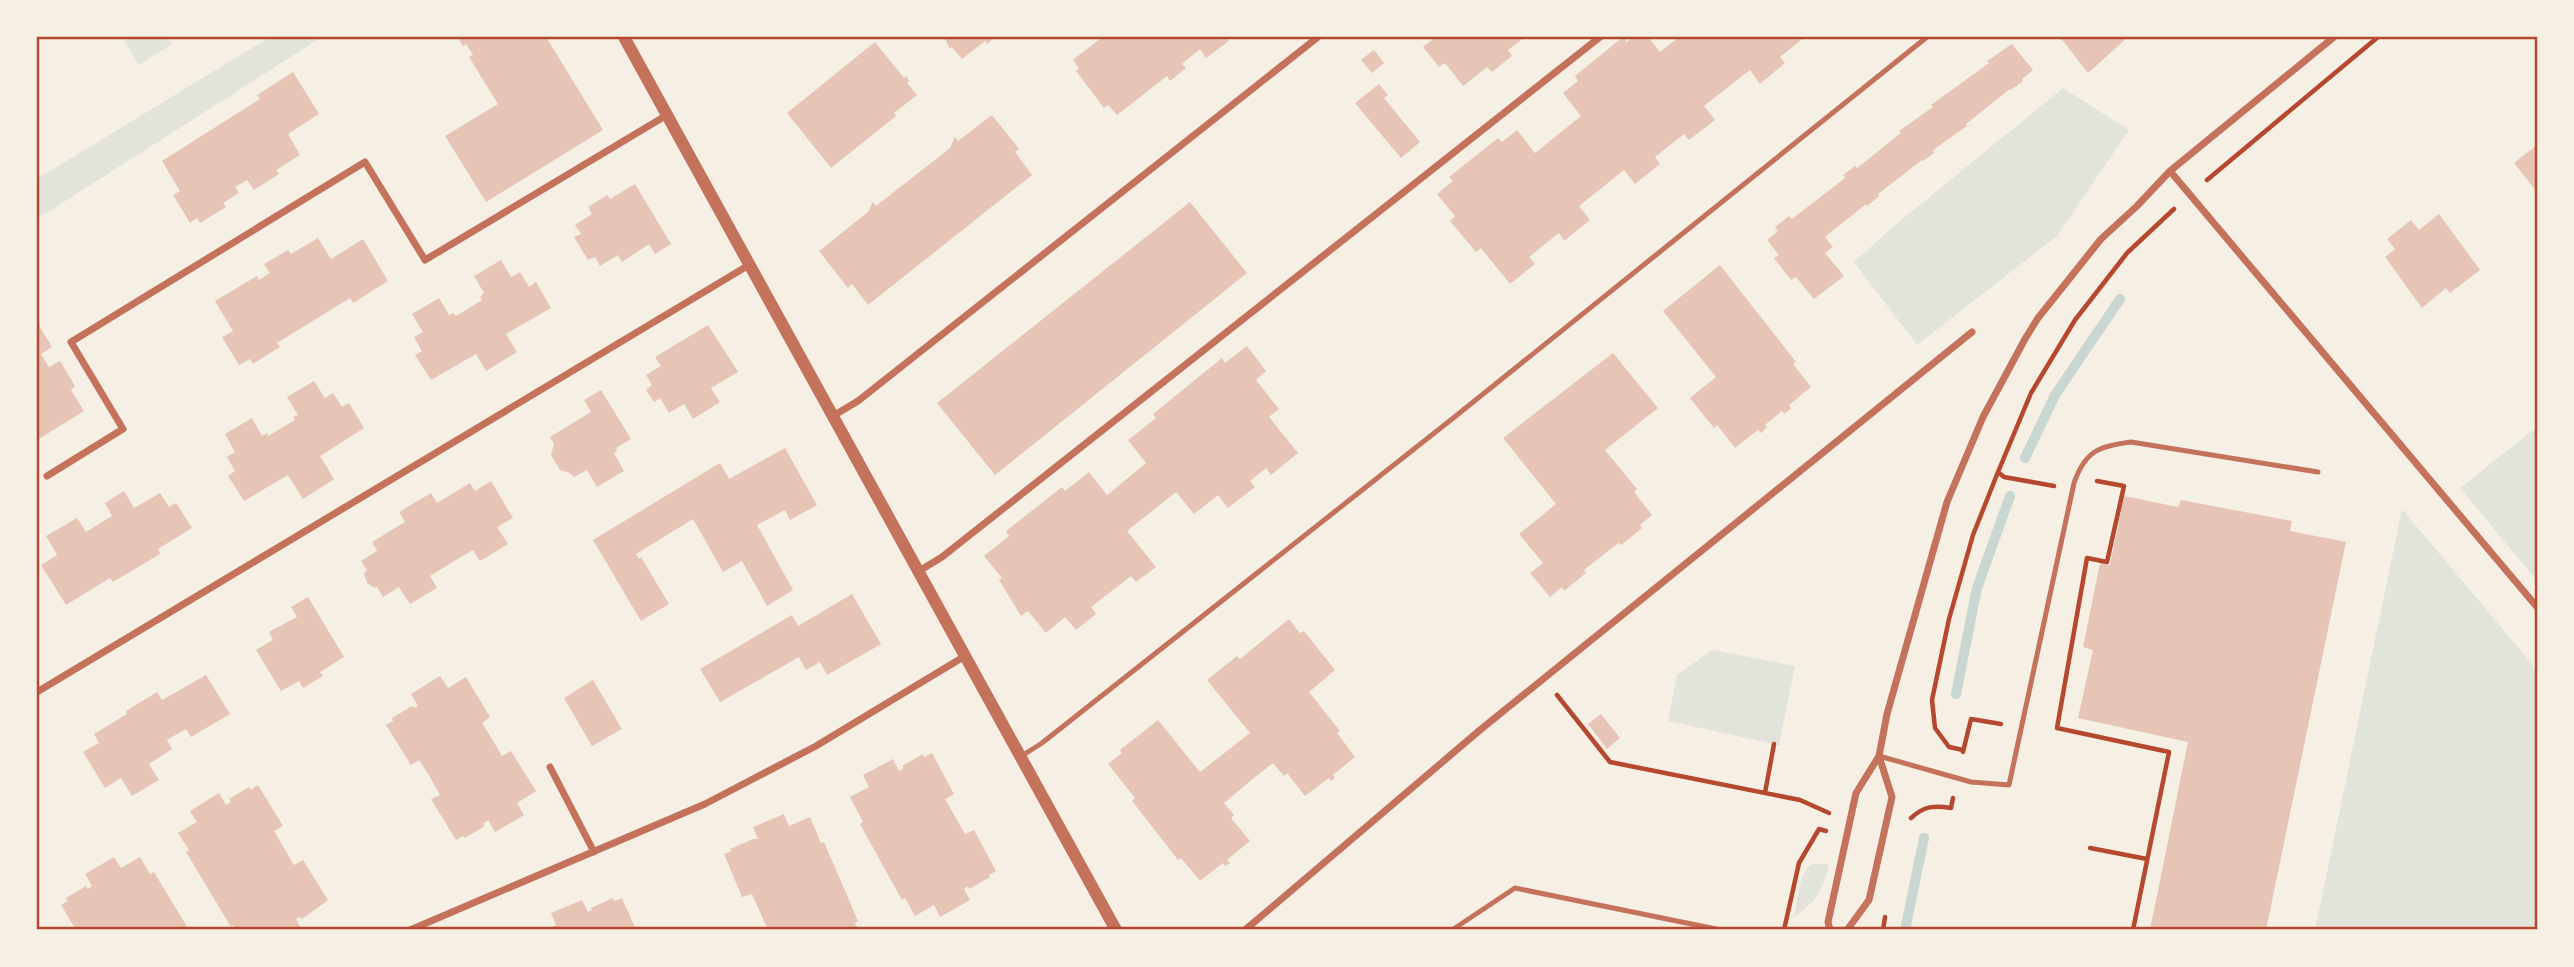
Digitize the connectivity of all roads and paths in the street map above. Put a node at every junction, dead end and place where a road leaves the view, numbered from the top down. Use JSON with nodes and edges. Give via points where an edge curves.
{"nodes":[{"id":1,"x":624,"y":37,"type":"edge"},
{"id":2,"x":1318,"y":37,"type":"edge"},
{"id":3,"x":1600,"y":37,"type":"edge"},
{"id":4,"x":1927,"y":37,"type":"edge"},
{"id":5,"x":2334,"y":37,"type":"edge"},
{"id":6,"x":2378,"y":37,"type":"edge"},
{"id":7,"x":667,"y":115,"type":"junction"},
{"id":8,"x":2170,"y":171,"type":"junction"},
{"id":9,"x":2189,"y":195,"type":"junction"},
{"id":10,"x":750,"y":265,"type":"junction"},
{"id":11,"x":1972,"y":332,"type":"dead end"},
{"id":12,"x":834,"y":416,"type":"junction"},
{"id":13,"x":1998,"y":472,"type":"junction"},
{"id":14,"x":2318,"y":472,"type":"dead end"},
{"id":15,"x":47,"y":476,"type":"dead end"},
{"id":16,"x":2092,"y":480,"type":"dead end"},
{"id":17,"x":2054,"y":486,"type":"dead end"},
{"id":18,"x":919,"y":571,"type":"junction"},
{"id":19,"x":2537,"y":607,"type":"edge"},
{"id":20,"x":965,"y":656,"type":"junction"},
{"id":21,"x":1543,"y":678,"type":"junction"},
{"id":22,"x":37,"y":692,"type":"edge"},
{"id":23,"x":2005,"y":725,"type":"dead end"},
{"id":24,"x":2057,"y":728,"type":"junction"},
{"id":25,"x":2048,"y":730,"type":"dead end"},
{"id":26,"x":1774,"y":744,"type":"dead end"},
{"id":27,"x":1963,"y":750,"type":"junction"},
{"id":28,"x":1879,"y":756,"type":"junction"},
{"id":29,"x":1020,"y":757,"type":"junction"},
{"id":30,"x":1962,"y":758,"type":"dead end"},
{"id":31,"x":550,"y":767,"type":"dead end"},
{"id":32,"x":1765,"y":793,"type":"junction"},
{"id":33,"x":1953,"y":798,"type":"dead end"},
{"id":34,"x":1951,"y":808,"type":"dead end"},
{"id":35,"x":1829,"y":813,"type":"dead end"},
{"id":36,"x":1819,"y":830,"type":"dead end"},
{"id":37,"x":2090,"y":848,"type":"dead end"},
{"id":38,"x":594,"y":852,"type":"junction"},
{"id":39,"x":2147,"y":859,"type":"junction"},
{"id":40,"x":410,"y":930,"type":"edge"},
{"id":41,"x":1116,"y":930,"type":"edge"},
{"id":42,"x":1245,"y":930,"type":"edge"},
{"id":43,"x":1452,"y":930,"type":"edge"},
{"id":44,"x":1721,"y":930,"type":"edge"},
{"id":45,"x":1784,"y":930,"type":"edge"},
{"id":46,"x":1830,"y":930,"type":"edge"},
{"id":47,"x":1847,"y":930,"type":"edge"},
{"id":48,"x":2133,"y":930,"type":"edge"}],
"edges":[{"from":1,"to":7,"type":"street"},
{"from":2,"to":12,"type":"street"},
{"from":3,"to":18,"type":"street"},
{"from":4,"to":29,"type":"lane","via":[[1452,419]]},
{"from":5,"to":8,"type":"street"},
{"from":6,"to":9,"type":"path"},
{"from":7,"to":10,"type":"street"},
{"from":7,"to":15,"type":"street","via":[[425,260],[365,162],[71,342],[123,429]]},
{"from":8,"to":9,"type":"street"},
{"from":8,"to":28,"type":"street","via":[[2101,239],[2038,318],[1983,417],[1947,502]]},
{"from":9,"to":13,"type":"path","via":[[2127,253],[2075,320],[2031,393]]},
{"from":9,"to":19,"type":"street"},
{"from":10,"to":12,"type":"street"},
{"from":10,"to":22,"type":"street"},
{"from":11,"to":21,"type":"street"},
{"from":12,"to":18,"type":"street"},
{"from":13,"to":17,"type":"path"},
{"from":13,"to":27,"type":"path","via":[[1970,547],[1932,699],[1936,728],[1949,747]]},
{"from":14,"to":28,"type":"lane","via":[[2131,442],[2110,444],[2090,454],[2074,483],[2009,785],[1971,782]]},
{"from":16,"to":24,"type":"path","via":[[2124,486],[2107,562],[2087,558]]},
{"from":18,"to":20,"type":"street"},
{"from":20,"to":29,"type":"street"},
{"from":20,"to":38,"type":"street","via":[[804,752],[705,804]]},
{"from":21,"to":32,"type":"path","via":[[1610,762]]},
{"from":21,"to":42,"type":"street"},
{"from":23,"to":27,"type":"path","via":[[1970,719]]},
{"from":24,"to":25,"type":"path"},
{"from":24,"to":39,"type":"path","via":[[2169,752]]},
{"from":26,"to":32,"type":"path"},
{"from":27,"to":30,"type":"path"},
{"from":28,"to":46,"type":"street","via":[[1856,793]]},
{"from":28,"to":47,"type":"street","via":[[1892,797],[1869,900]]},
{"from":29,"to":41,"type":"street"},
{"from":31,"to":38,"type":"street"},
{"from":32,"to":35,"type":"path","via":[[1800,800]]},
{"from":33,"to":34,"type":"path"},
{"from":36,"to":45,"type":"path","via":[[1799,863]]},
{"from":37,"to":39,"type":"path"},
{"from":38,"to":40,"type":"street"},
{"from":39,"to":48,"type":"path"},
{"from":43,"to":44,"type":"lane","via":[[1515,888]]}]}
